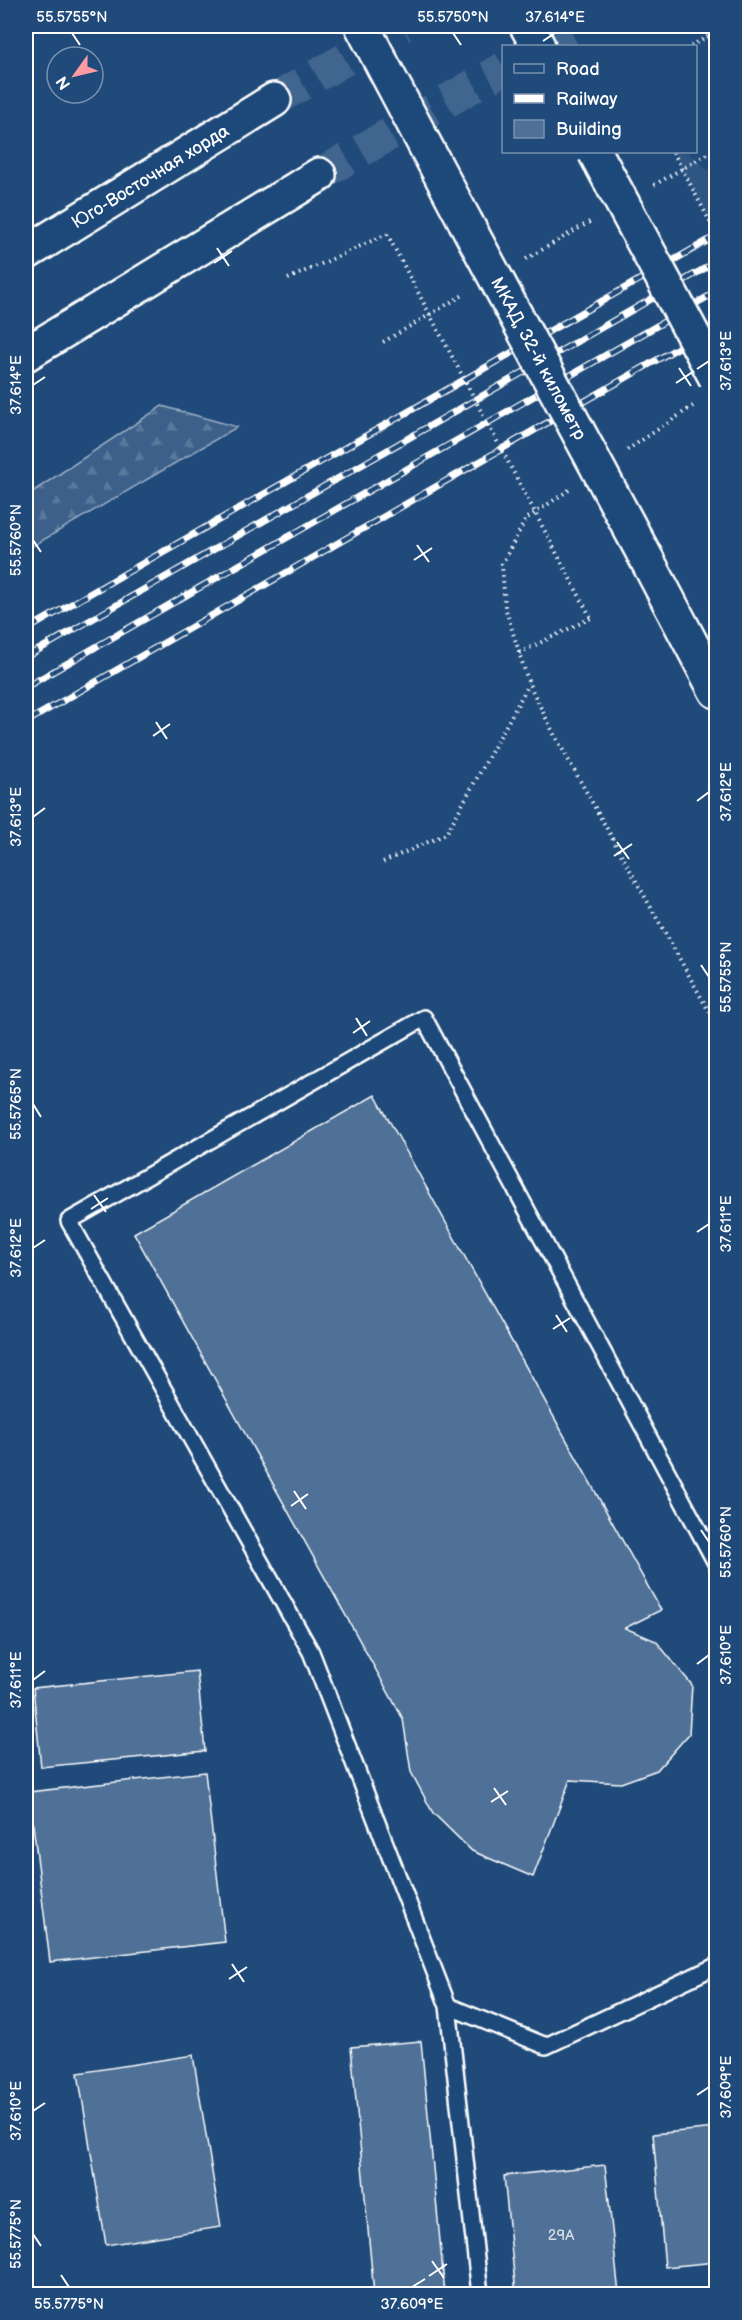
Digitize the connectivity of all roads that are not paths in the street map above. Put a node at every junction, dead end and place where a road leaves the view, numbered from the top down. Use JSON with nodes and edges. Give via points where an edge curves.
{"nodes":[{"id":1,"x":362,"y":26,"type":"edge"},
{"id":2,"x":527,"y":26,"type":"edge"},
{"id":3,"x":537,"y":45,"type":"edge"},
{"id":4,"x":274,"y":100,"type":"tunnel mouth"},
{"id":5,"x":595,"y":153,"type":"edge"},
{"id":6,"x":320,"y":175,"type":"tunnel mouth"},
{"id":7,"x":26,"y":253,"type":"edge"},
{"id":8,"x":26,"y":354,"type":"edge"},
{"id":9,"x":707,"y":391,"type":"edge"},
{"id":10,"x":717,"y":691,"type":"edge"},
{"id":11,"x":717,"y":1563,"type":"edge"},
{"id":12,"x":717,"y":1966,"type":"edge"},
{"id":13,"x":448,"y":2006,"type":"junction"},
{"id":14,"x":480,"y":2295,"type":"edge"}],
"edges":[{"from":1,"to":10,"type":"main road","name":"МКАД, 32-й километр","bridge":true},
{"from":2,"to":3,"type":"main road"},
{"from":4,"to":7,"type":"main road","name":"Юго-Восточная хорда"},
{"from":5,"to":9,"type":"main road","bridge":true},
{"from":6,"to":8,"type":"main road"},
{"from":11,"to":13,"type":"lane","via":[[424,1018],[69,1221],[311,1652]]},
{"from":12,"to":13,"type":"lane","via":[[546,2046]]},
{"from":13,"to":14,"type":"lane"}]}
